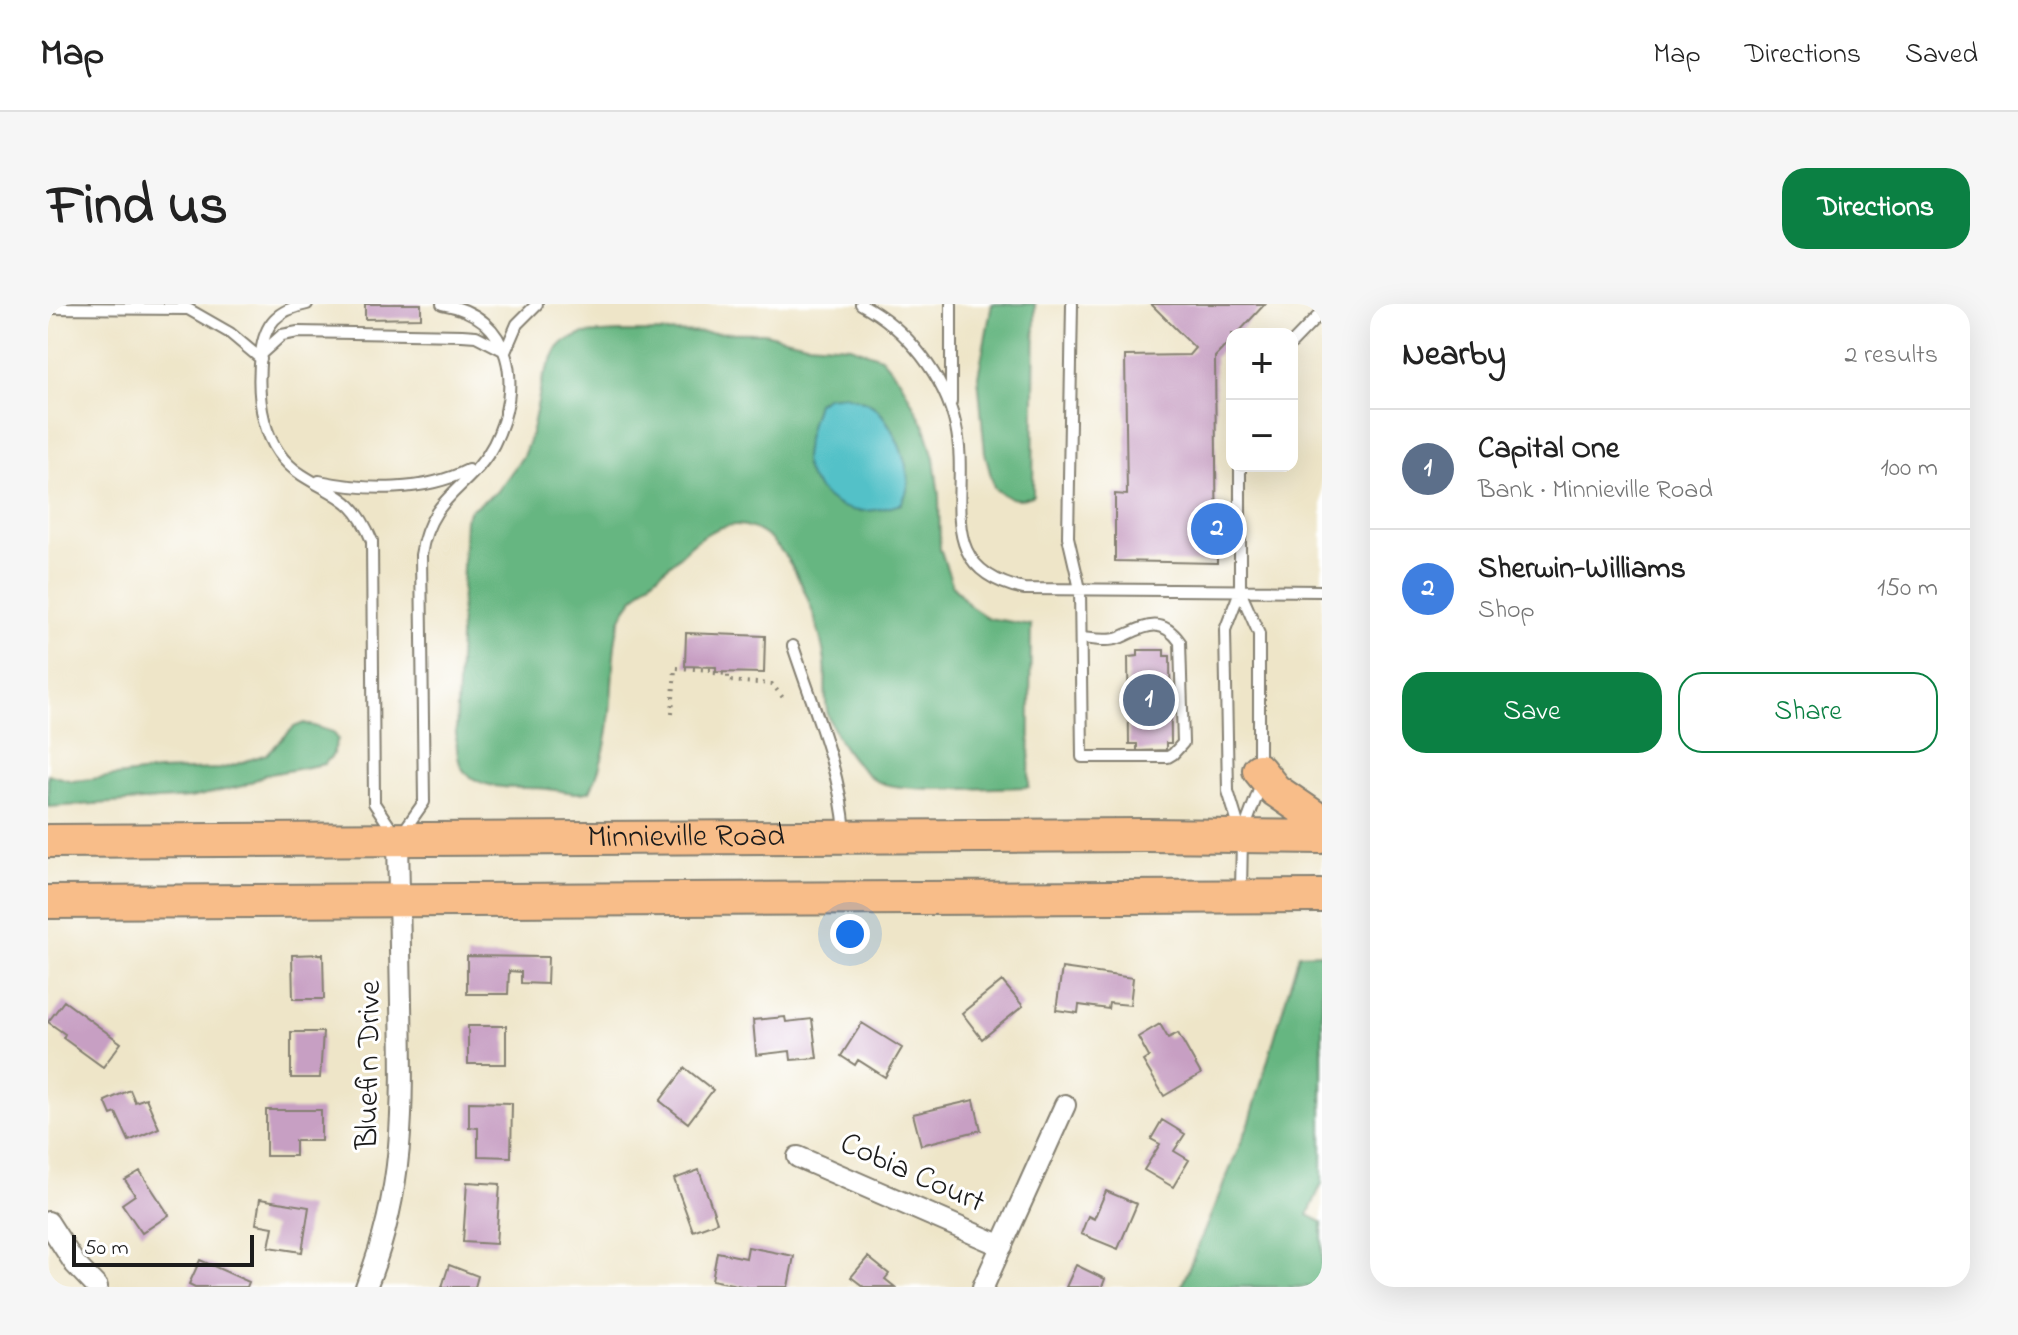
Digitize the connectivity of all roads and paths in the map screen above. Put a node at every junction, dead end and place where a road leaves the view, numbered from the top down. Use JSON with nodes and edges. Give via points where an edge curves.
{"nodes":[{"id":1,"x":307,"y":304,"type":"edge"},
{"id":2,"x":442,"y":304,"type":"edge"},
{"id":3,"x":537,"y":304,"type":"edge"},
{"id":4,"x":861,"y":304,"type":"edge"},
{"id":5,"x":951,"y":304,"type":"edge"},
{"id":6,"x":1072,"y":304,"type":"edge"},
{"id":7,"x":188,"y":307,"type":"edge"},
{"id":8,"x":48,"y":308,"type":"edge"},
{"id":9,"x":1322,"y":312,"type":"edge"},
{"id":10,"x":1298,"y":337,"type":"edge"},
{"id":11,"x":505,"y":352,"type":"junction"},
{"id":12,"x":261,"y":359,"type":"junction"},
{"id":13,"x":951,"y":412,"type":"junction"},
{"id":14,"x":476,"y":466,"type":"junction"},
{"id":15,"x":1240,"y":472,"type":"edge"},
{"id":16,"x":302,"y":475,"type":"junction"},
{"id":17,"x":1080,"y":589,"type":"junction"},
{"id":18,"x":1240,"y":591,"type":"junction"},
{"id":19,"x":1322,"y":591,"type":"edge"},
{"id":20,"x":1081,"y":638,"type":"junction"},
{"id":21,"x":793,"y":646,"type":"dead end"},
{"id":22,"x":784,"y":699,"type":"dead end"},
{"id":23,"x":672,"y":714,"type":"dead end"},
{"id":24,"x":1259,"y":770,"type":"junction"},
{"id":25,"x":1322,"y":822,"type":"edge"},
{"id":26,"x":1242,"y":837,"type":"junction"},
{"id":27,"x":1322,"y":837,"type":"edge"},
{"id":28,"x":845,"y":838,"type":"junction"},
{"id":29,"x":398,"y":839,"type":"junction"},
{"id":30,"x":48,"y":841,"type":"edge"},
{"id":31,"x":1322,"y":896,"type":"edge"},
{"id":32,"x":1241,"y":897,"type":"junction"},
{"id":33,"x":400,"y":901,"type":"junction"},
{"id":34,"x":48,"y":902,"type":"edge"},
{"id":35,"x":1065,"y":1105,"type":"dead end"},
{"id":36,"x":798,"y":1157,"type":"dead end"},
{"id":37,"x":48,"y":1222,"type":"edge"},
{"id":38,"x":1002,"y":1246,"type":"junction"},
{"id":39,"x":97,"y":1287,"type":"edge"},
{"id":40,"x":366,"y":1287,"type":"edge"},
{"id":41,"x":983,"y":1287,"type":"edge"}],
"edges":[{"from":1,"to":12,"type":"lane","via":[[282,311],[269,324]]},
{"from":2,"to":11,"type":"lane","via":[[473,313],[490,325]]},
{"from":3,"to":11,"type":"lane","via":[[517,324]]},
{"from":4,"to":13,"type":"lane","via":[[911,343],[937,379]]},
{"from":5,"to":13,"type":"lane"},
{"from":6,"to":17,"type":"lane","via":[[1068,537]]},
{"from":7,"to":8,"type":"lane"},
{"from":7,"to":12,"type":"lane"},
{"from":9,"to":10,"type":"lane"},
{"from":11,"to":12,"type":"lane","via":[[462,335],[298,332],[272,341]]},
{"from":11,"to":14,"type":"lane","via":[[506,415],[493,446]]},
{"from":12,"to":16,"type":"lane","via":[[266,430],[275,450]]},
{"from":13,"to":17,"type":"lane","via":[[959,451],[960,529],[973,560],[984,575],[1005,585]]},
{"from":14,"to":16,"type":"lane","via":[[449,480],[413,486],[339,484]]},
{"from":14,"to":29,"type":"lane","via":[[431,518],[423,539],[424,802]]},
{"from":15,"to":18,"type":"lane"},
{"from":16,"to":29,"type":"lane","via":[[343,497],[372,541],[374,803]]},
{"from":17,"to":18,"type":"lane"},
{"from":17,"to":20,"type":"lane"},
{"from":18,"to":19,"type":"lane"},
{"from":18,"to":24,"type":"lane","via":[[1259,634]]},
{"from":18,"to":26,"type":"lane","via":[[1225,630],[1228,791]]},
{"from":20,"to":20,"type":"lane","via":[[1117,639],[1150,625],[1176,636],[1183,743],[1168,757],[1082,757]]},
{"from":21,"to":28,"type":"lane","via":[[837,779]]},
{"from":22,"to":23,"type":"path","via":[[772,684],[728,681],[728,674],[713,670],[675,668]]},
{"from":24,"to":25,"type":"main road","via":[[1275,790]]},
{"from":24,"to":26,"type":"lane","via":[[1259,790]]},
{"from":26,"to":27,"type":"main road","name":"Minnieville Road"},
{"from":26,"to":28,"type":"main road","name":"Minnieville Road"},
{"from":26,"to":32,"type":"lane"},
{"from":28,"to":29,"type":"main road","name":"Minnieville Road"},
{"from":29,"to":30,"type":"main road","name":"Minnieville Road"},
{"from":29,"to":33,"type":"street","name":"Bluefin Drive"},
{"from":31,"to":32,"type":"main road","name":"Minnieville Road"},
{"from":32,"to":33,"type":"main road","name":"Minnieville Road"},
{"from":33,"to":34,"type":"main road","name":"Minnieville Road"},
{"from":33,"to":40,"type":"street","name":"Bluefin Drive","via":[[403,1058],[398,1176]]},
{"from":35,"to":38,"type":"street"},
{"from":36,"to":38,"type":"street","name":"Cobia Court"},
{"from":37,"to":39,"type":"street"},
{"from":38,"to":41,"type":"street"}]}
